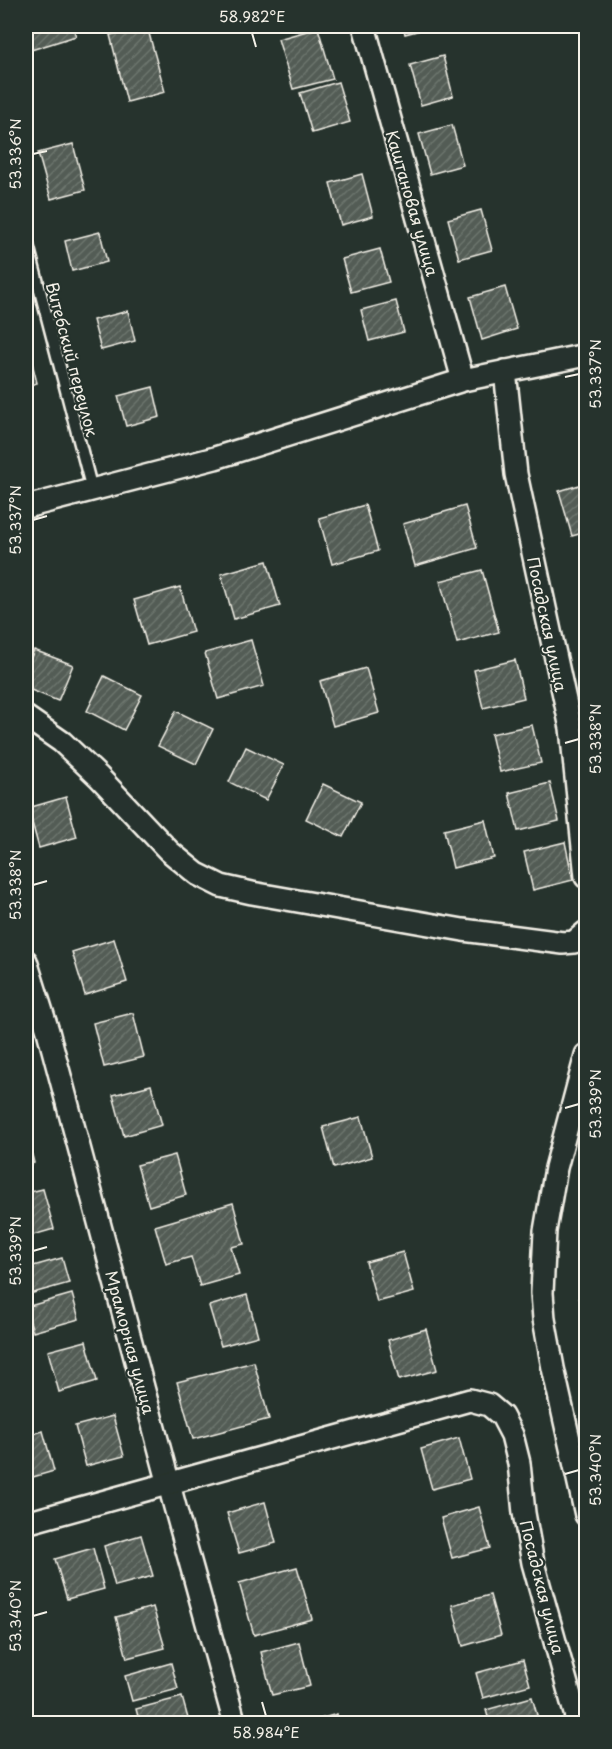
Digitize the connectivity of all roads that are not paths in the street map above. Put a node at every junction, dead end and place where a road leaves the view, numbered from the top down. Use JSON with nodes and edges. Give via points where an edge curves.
{"nodes":[{"id":1,"x":364,"y":26,"type":"edge"},
{"id":2,"x":26,"y":237,"type":"edge"},
{"id":3,"x":586,"y":355,"type":"edge"},
{"id":4,"x":505,"y":371,"type":"junction"},
{"id":5,"x":463,"y":380,"type":"junction"},
{"id":6,"x":92,"y":489,"type":"junction"},
{"id":7,"x":26,"y":507,"type":"edge"},
{"id":8,"x":26,"y":717,"type":"edge"},
{"id":9,"x":586,"y":877,"type":"edge"},
{"id":10,"x":585,"y":934,"type":"edge"},
{"id":11,"x":26,"y":960,"type":"edge"},
{"id":12,"x":586,"y":1055,"type":"edge"},
{"id":13,"x":169,"y":1483,"type":"junction"},
{"id":14,"x":586,"y":1515,"type":"edge"},
{"id":15,"x":26,"y":1524,"type":"edge"},
{"id":16,"x":235,"y":1724,"type":"edge"},
{"id":17,"x":578,"y":1724,"type":"edge"}],
"edges":[{"from":1,"to":5,"type":"street","name":"Каштановая улица"},
{"from":2,"to":6,"type":"lane","name":"Витебский переулок"},
{"from":3,"to":4,"type":"street"},
{"from":4,"to":5,"type":"street"},
{"from":4,"to":9,"type":"street","name":"Посадская улица","via":[[516,474],[571,728]]},
{"from":5,"to":6,"type":"street","via":[[214,458]]},
{"from":6,"to":7,"type":"street"},
{"from":8,"to":10,"type":"street","via":[[69,749],[169,850],[197,874],[221,886],[463,930],[563,943],[574,942]]},
{"from":11,"to":13,"type":"street","name":"Мраморная улица"},
{"from":12,"to":14,"type":"street","via":[[556,1168],[545,1231],[542,1293],[544,1319]]},
{"from":13,"to":15,"type":"street"},
{"from":13,"to":16,"type":"street","name":"Мраморная улица"},
{"from":13,"to":17,"type":"street","name":"Посадская улица","via":[[470,1400],[489,1405],[502,1416],[512,1435],[533,1563]]}]}
